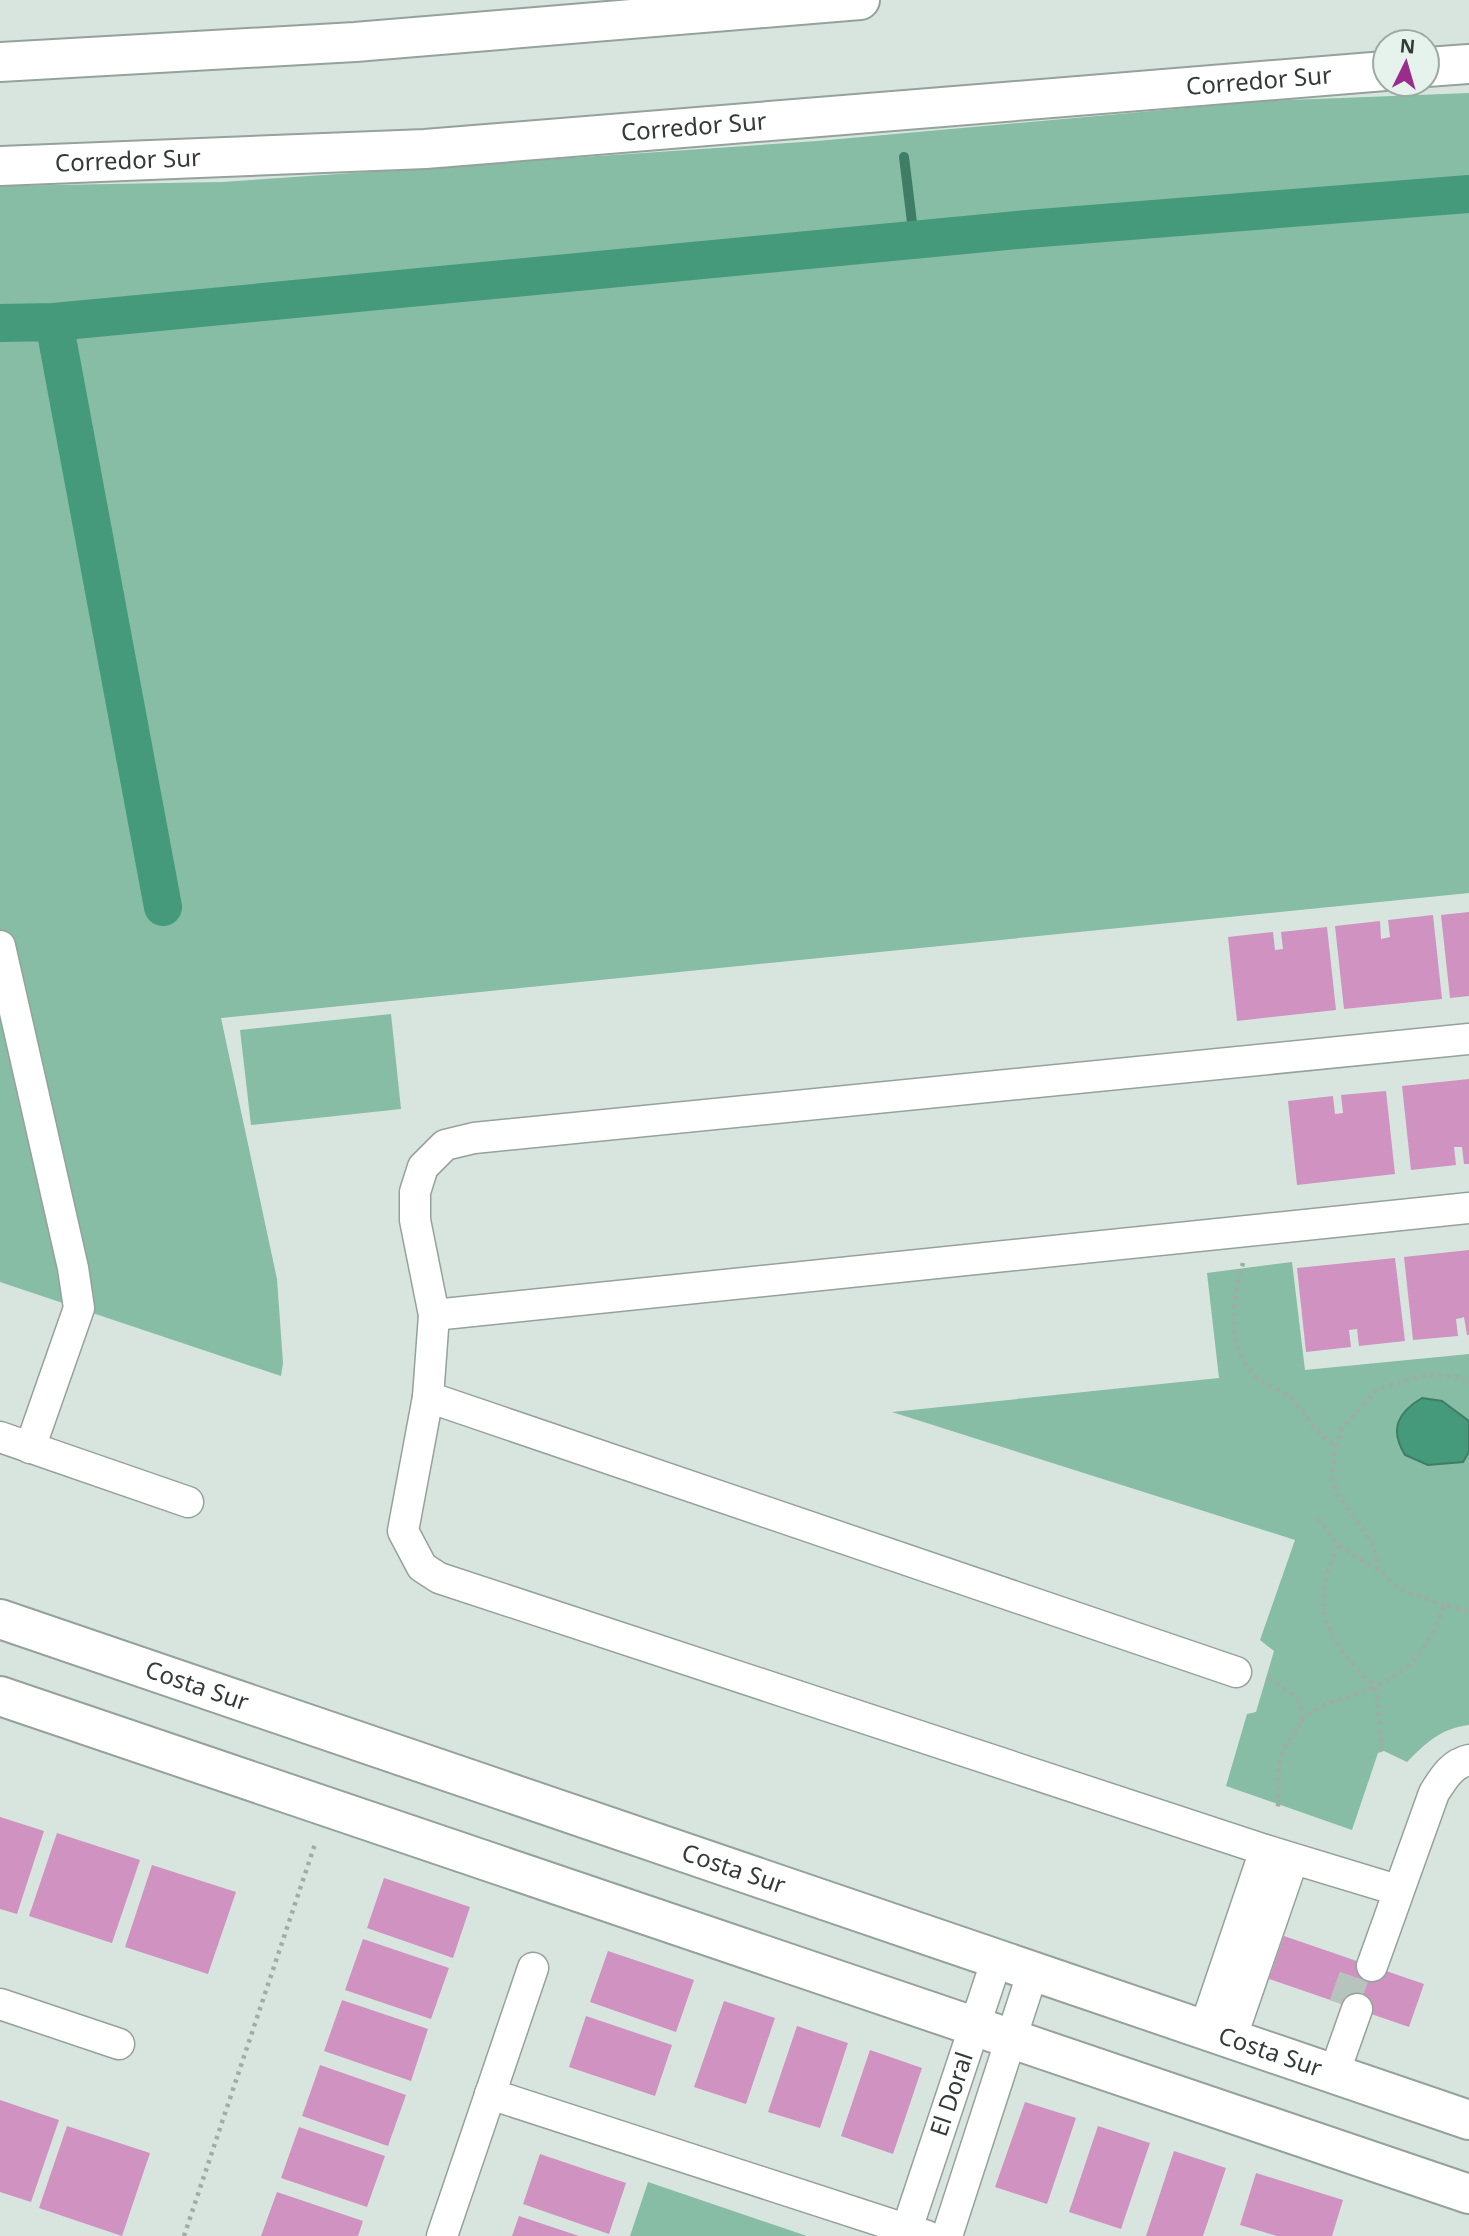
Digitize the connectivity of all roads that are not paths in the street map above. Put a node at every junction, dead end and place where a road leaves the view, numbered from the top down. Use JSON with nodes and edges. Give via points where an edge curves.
{"nodes":[{"id":1,"x":860,"y":0,"type":"edge"},
{"id":2,"x":0,"y":62,"type":"edge"},
{"id":3,"x":1469,"y":64,"type":"edge"},
{"id":4,"x":1441,"y":66,"type":"edge"},
{"id":5,"x":1371,"y":72,"type":"edge"},
{"id":6,"x":1441,"y":78,"type":"edge"},
{"id":7,"x":1469,"y":78,"type":"edge"},
{"id":8,"x":1371,"y":79,"type":"edge"},
{"id":9,"x":1242,"y":83,"type":"junction"},
{"id":10,"x":0,"y":166,"type":"edge"},
{"id":11,"x":0,"y":946,"type":"edge"},
{"id":12,"x":1469,"y":1039,"type":"edge"},
{"id":13,"x":1469,"y":1208,"type":"edge"},
{"id":14,"x":434,"y":1315,"type":"junction"},
{"id":15,"x":428,"y":1397,"type":"junction"},
{"id":16,"x":0,"y":1437,"type":"edge"},
{"id":17,"x":30,"y":1448,"type":"junction"},
{"id":18,"x":188,"y":1502,"type":"dead end"},
{"id":19,"x":0,"y":1619,"type":"edge"},
{"id":20,"x":1250,"y":1674,"type":"road end"},
{"id":21,"x":0,"y":1696,"type":"edge"},
{"id":22,"x":1469,"y":1760,"type":"edge"},
{"id":23,"x":1265,"y":1850,"type":"junction"},
{"id":24,"x":1293,"y":1859,"type":"junction"},
{"id":25,"x":1390,"y":1888,"type":"junction"},
{"id":26,"x":997,"y":1959,"type":"junction"},
{"id":27,"x":1365,"y":1964,"type":"tunnel mouth"},
{"id":28,"x":533,"y":1968,"type":"dead end"},
{"id":29,"x":1033,"y":1971,"type":"junction"},
{"id":30,"x":0,"y":2004,"type":"edge"},
{"id":31,"x":1350,"y":2007,"type":"tunnel mouth"},
{"id":32,"x":974,"y":2026,"type":"junction"},
{"id":33,"x":1218,"y":2034,"type":"junction"},
{"id":34,"x":1012,"y":2039,"type":"junction"},
{"id":35,"x":119,"y":2044,"type":"dead end"},
{"id":36,"x":1328,"y":2072,"type":"junction"},
{"id":37,"x":490,"y":2094,"type":"junction"},
{"id":38,"x":1469,"y":2120,"type":"edge"},
{"id":39,"x":1469,"y":2194,"type":"edge"},
{"id":40,"x":917,"y":2233,"type":"edge"},
{"id":41,"x":442,"y":2236,"type":"edge"},
{"id":42,"x":947,"y":2236,"type":"edge"}],
"edges":[{"from":1,"to":2,"type":"main road","via":[[355,42]]},
{"from":3,"to":4,"type":"main road"},
{"from":5,"to":9,"type":"main road","name":"Corredor Sur"},
{"from":6,"to":7,"type":"main road"},
{"from":8,"to":9,"type":"main road"},
{"from":9,"to":10,"type":"main road","name":"Corredor Sur","via":[[425,149]]},
{"from":11,"to":17,"type":"street","via":[[79,1308]]},
{"from":12,"to":14,"type":"street","via":[[474,1138],[445,1145],[423,1167],[415,1192],[415,1220]]},
{"from":13,"to":14,"type":"street"},
{"from":14,"to":15,"type":"street"},
{"from":15,"to":20,"type":"street"},
{"from":15,"to":23,"type":"street","via":[[403,1531],[422,1567],[439,1578]]},
{"from":16,"to":17,"type":"street"},
{"from":17,"to":18,"type":"street"},
{"from":19,"to":26,"type":"main road","name":"Costa Sur"},
{"from":21,"to":32,"type":"main road"},
{"from":22,"to":25,"type":"street","via":[[1446,1774],[1434,1793]]},
{"from":23,"to":24,"type":"street"},
{"from":23,"to":33,"type":"street"},
{"from":24,"to":25,"type":"street"},
{"from":24,"to":33,"type":"street"},
{"from":25,"to":27,"type":"street"},
{"from":26,"to":29,"type":"main road","name":"Costa Sur"},
{"from":26,"to":32,"type":"street","name":"El Doral"},
{"from":28,"to":37,"type":"street"},
{"from":29,"to":33,"type":"main road","name":"Costa Sur"},
{"from":29,"to":34,"type":"street","name":"El Doral"},
{"from":30,"to":35,"type":"street"},
{"from":31,"to":36,"type":"street"},
{"from":32,"to":34,"type":"main road"},
{"from":32,"to":40,"type":"street","name":"El Doral"},
{"from":33,"to":36,"type":"main road","name":"Costa Sur"},
{"from":34,"to":39,"type":"main road"},
{"from":34,"to":42,"type":"street","name":"El Doral"},
{"from":36,"to":38,"type":"main road","name":"Costa Sur"},
{"from":37,"to":40,"type":"street"},
{"from":37,"to":41,"type":"street"}]}
